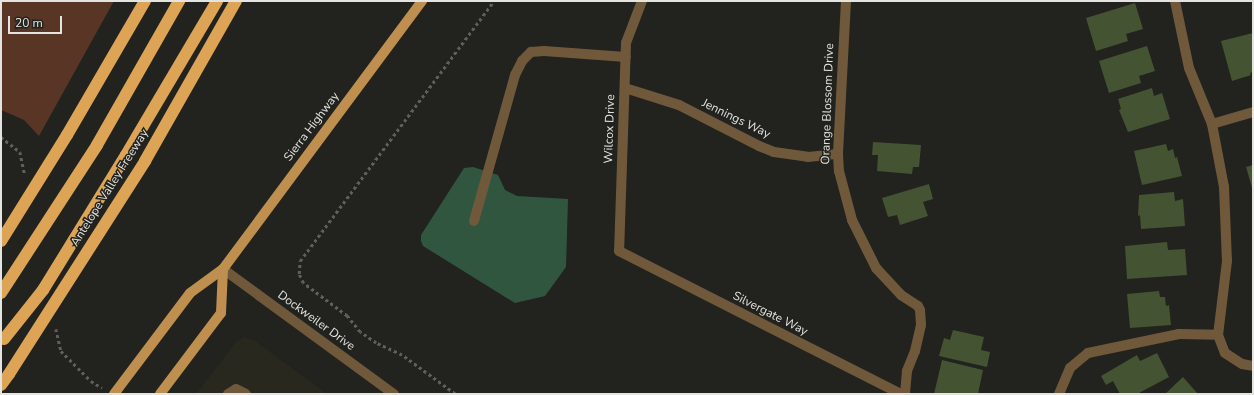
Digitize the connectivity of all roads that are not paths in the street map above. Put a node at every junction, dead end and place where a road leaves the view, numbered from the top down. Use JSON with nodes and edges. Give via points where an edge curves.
{"nodes":[{"id":1,"x":145,"y":1,"type":"edge"},
{"id":2,"x":179,"y":1,"type":"edge"},
{"id":3,"x":216,"y":1,"type":"edge"},
{"id":4,"x":236,"y":1,"type":"edge"},
{"id":5,"x":422,"y":1,"type":"edge"},
{"id":6,"x":642,"y":1,"type":"edge"},
{"id":7,"x":846,"y":1,"type":"edge"},
{"id":8,"x":1175,"y":1,"type":"edge"},
{"id":9,"x":626,"y":57,"type":"junction"},
{"id":10,"x":625,"y":88,"type":"junction"},
{"id":11,"x":1253,"y":112,"type":"edge"},
{"id":12,"x":1212,"y":124,"type":"junction"},
{"id":13,"x":838,"y":154,"type":"junction"},
{"id":14,"x":474,"y":221,"type":"dead end"},
{"id":15,"x":1,"y":241,"type":"edge"},
{"id":16,"x":627,"y":257,"type":"joint"},
{"id":17,"x":223,"y":269,"type":"junction"},
{"id":18,"x":1,"y":293,"type":"edge"},
{"id":19,"x":1218,"y":335,"type":"junction"},
{"id":20,"x":2,"y":341,"type":"edge"},
{"id":21,"x":1253,"y":366,"type":"edge"},
{"id":22,"x":1,"y":385,"type":"edge"},
{"id":23,"x":114,"y":394,"type":"edge"},
{"id":24,"x":160,"y":394,"type":"edge"},
{"id":25,"x":228,"y":394,"type":"edge"},
{"id":26,"x":246,"y":394,"type":"edge"},
{"id":27,"x":394,"y":394,"type":"edge"},
{"id":28,"x":901,"y":394,"type":"edge"},
{"id":29,"x":905,"y":394,"type":"edge"},
{"id":30,"x":1059,"y":394,"type":"edge"}],
"edges":[{"from":1,"to":15,"type":"highway","bridge":true,"via":[[67,135]]},
{"from":2,"to":18,"type":"highway","bridge":true,"via":[[97,145]]},
{"from":3,"to":20,"type":"highway","bridge":true,"via":[[126,155],[42,290]]},
{"from":4,"to":22,"type":"highway","name":"Antelope Valley Freeway","bridge":true,"via":[[145,161]]},
{"from":5,"to":17,"type":"main road","name":"Sierra Highway"},
{"from":6,"to":9,"type":"street","name":"Wilcox Drive","via":[[626,43]]},
{"from":7,"to":13,"type":"street","name":"Orange Blossom Drive"},
{"from":8,"to":12,"type":"street","via":[[1189,68]]},
{"from":9,"to":10,"type":"street","name":"Wilcox Drive"},
{"from":9,"to":14,"type":"street","via":[[544,51],[531,52],[522,61],[515,75]]},
{"from":10,"to":13,"type":"street","name":"Jennings Way","via":[[679,105],[774,152],[808,157]]},
{"from":10,"to":16,"type":"street","name":"Wilcox Drive","via":[[619,251]]},
{"from":11,"to":12,"type":"street"},
{"from":12,"to":19,"type":"street","via":[[1224,187],[1227,261]]},
{"from":13,"to":29,"type":"street","name":"Orange Blossom Drive","via":[[846,204],[869,256],[888,282],[920,310],[921,325],[907,371]]},
{"from":16,"to":28,"type":"street","name":"Silvergate Way"},
{"from":17,"to":23,"type":"main road","name":"Sierra Highway","via":[[190,293]]},
{"from":17,"to":24,"type":"main road","via":[[221,313]]},
{"from":17,"to":27,"type":"street","name":"Dockweiler Drive"},
{"from":19,"to":21,"type":"street","via":[[1225,353],[1242,364]]},
{"from":19,"to":30,"type":"street","via":[[1179,334],[1088,353],[1070,368]]},
{"from":25,"to":26,"type":"street","via":[[236,389]]}]}
